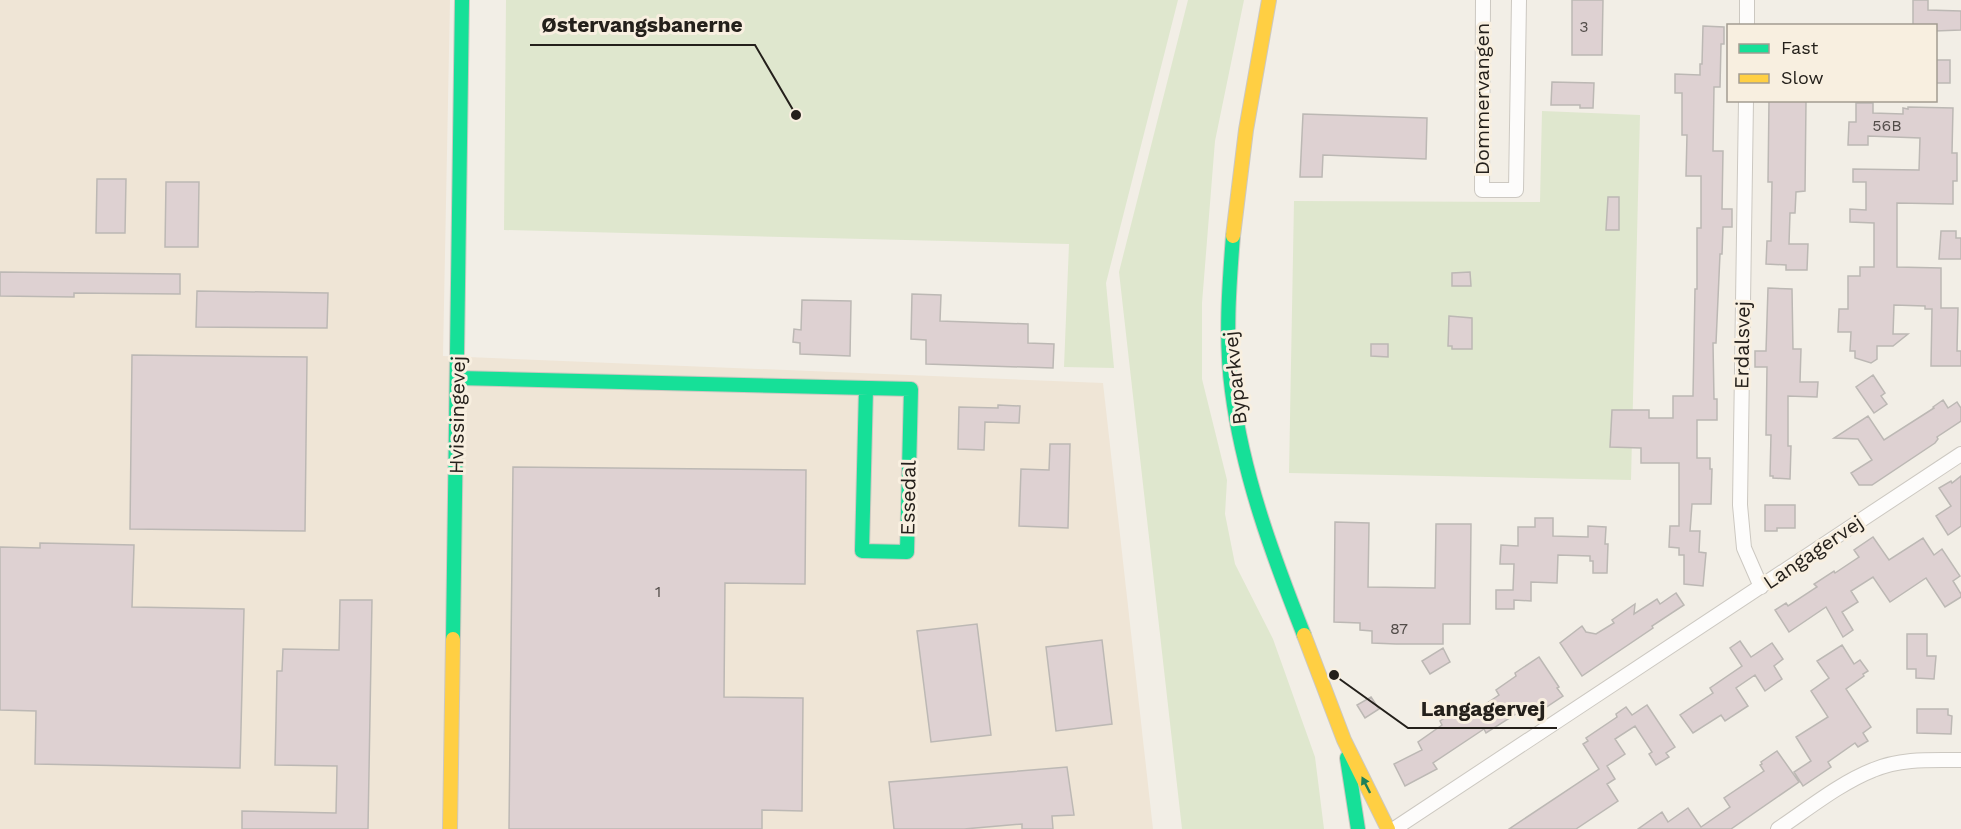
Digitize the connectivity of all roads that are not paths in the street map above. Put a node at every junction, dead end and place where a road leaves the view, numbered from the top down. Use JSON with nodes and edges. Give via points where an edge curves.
{"nodes":[{"id":1,"x":462,"y":0,"type":"edge"},
{"id":2,"x":1269,"y":0,"type":"edge"},
{"id":3,"x":1483,"y":0,"type":"edge"},
{"id":4,"x":1519,"y":0,"type":"edge"},
{"id":5,"x":1747,"y":0,"type":"edge"},
{"id":6,"x":1747,"y":24,"type":"edge"},
{"id":7,"x":1746,"y":102,"type":"edge"},
{"id":8,"x":458,"y":378,"type":"junction"},
{"id":9,"x":866,"y":388,"type":"junction"},
{"id":10,"x":1961,"y":454,"type":"edge"},
{"id":11,"x":1761,"y":586,"type":"junction"},
{"id":12,"x":1344,"y":741,"type":"junction"},
{"id":13,"x":1961,"y":760,"type":"edge"},
{"id":14,"x":450,"y":829,"type":"edge"},
{"id":15,"x":1358,"y":829,"type":"edge"},
{"id":16,"x":1388,"y":829,"type":"edge"},
{"id":17,"x":1394,"y":829,"type":"edge"},
{"id":18,"x":1778,"y":829,"type":"edge"}],
"edges":[{"from":1,"to":8,"type":"street","name":"Hvissingevej"},
{"from":2,"to":12,"type":"street","name":"Byparkvej","via":[[1239,183],[1229,300],[1229,352],[1235,409],[1257,505]]},
{"from":3,"to":4,"type":"street","name":"Dommervangen","via":[[1482,190],[1516,190]]},
{"from":5,"to":6,"type":"street"},
{"from":7,"to":11,"type":"street","name":"Erdalsvej","via":[[1740,505],[1744,548]]},
{"from":8,"to":9,"type":"street","name":"Essedal"},
{"from":8,"to":14,"type":"street","name":"Hvissingevej"},
{"from":9,"to":9,"type":"street","name":"Essedal","via":[[911,389],[907,552],[862,551]]},
{"from":10,"to":11,"type":"street","name":"Langagervej"},
{"from":11,"to":17,"type":"street","name":"Langagervej"},
{"from":12,"to":15,"type":"street","name":"Byparkvej"},
{"from":16,"to":12,"type":"street","name":"Byparkvej","one_way":true},
{"from":13,"to":18,"type":"street","via":[[1917,760],[1874,769]]}]}
